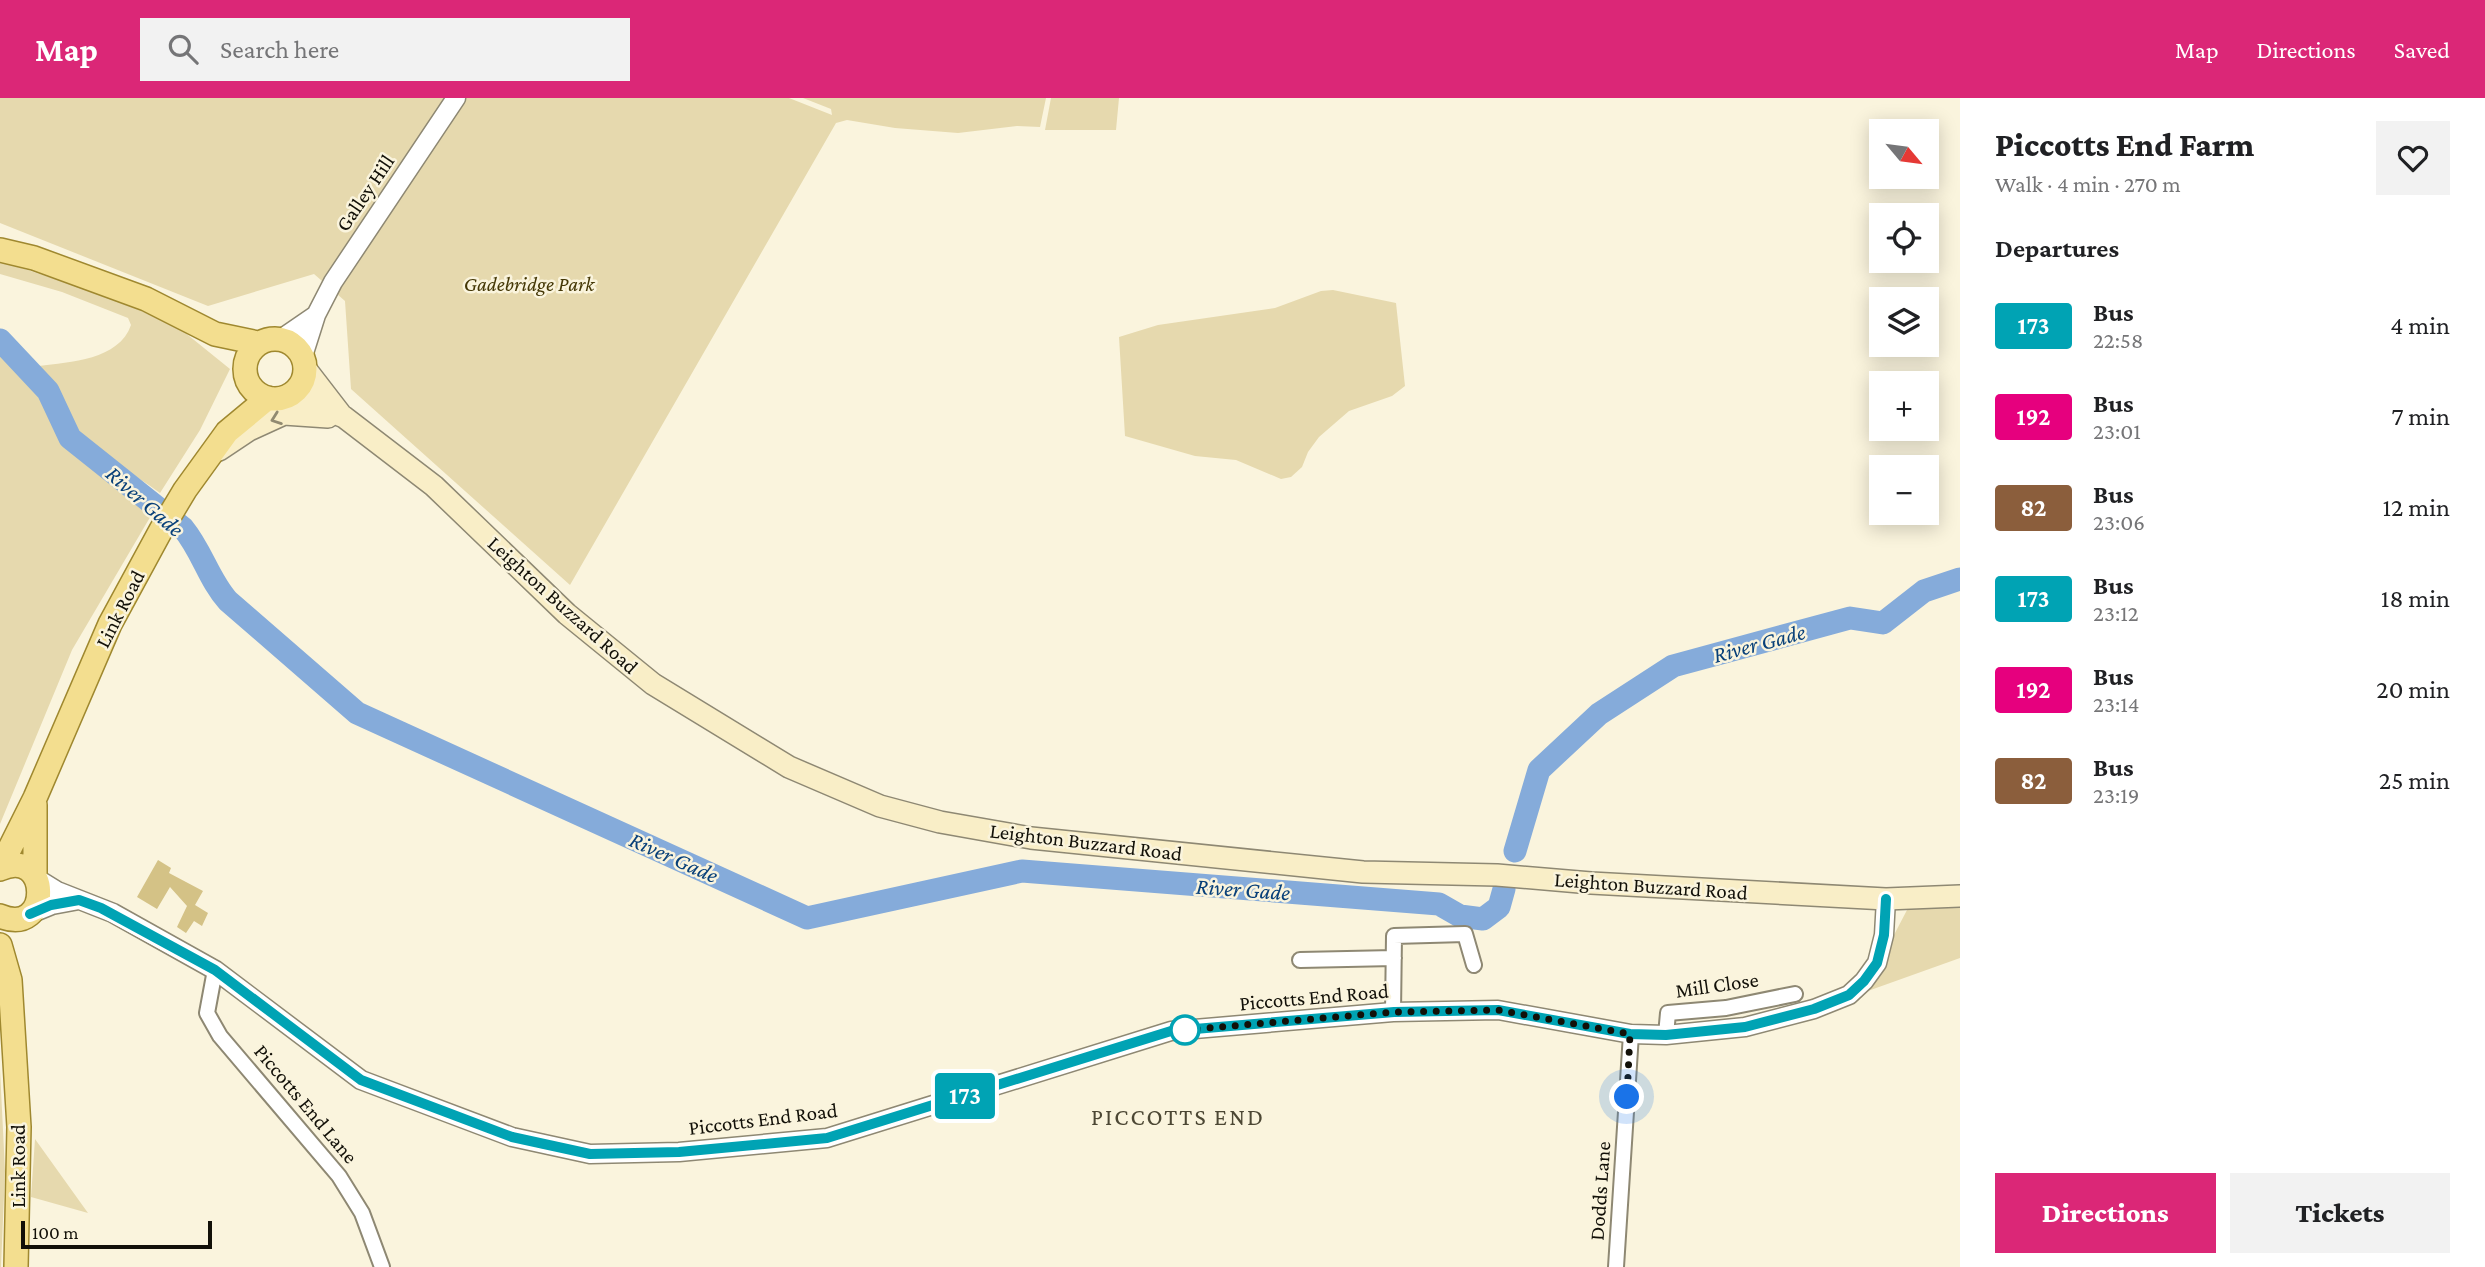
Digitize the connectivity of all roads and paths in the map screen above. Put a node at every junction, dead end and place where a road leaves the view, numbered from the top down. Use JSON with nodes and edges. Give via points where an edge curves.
{"nodes":[{"id":1,"x":456,"y":98,"type":"edge"},
{"id":2,"x":0,"y":250,"type":"edge"},
{"id":3,"x":316,"y":315,"type":"junction"},
{"id":4,"x":215,"y":334,"type":"junction"},
{"id":5,"x":281,"y":339,"type":"junction"},
{"id":6,"x":258,"y":343,"type":"junction"},
{"id":7,"x":304,"y":362,"type":"junction"},
{"id":8,"x":245,"y":372,"type":"junction"},
{"id":9,"x":279,"y":397,"type":"junction"},
{"id":10,"x":344,"y":417,"type":"junction"},
{"id":11,"x":227,"y":432,"type":"junction"},
{"id":12,"x":208,"y":457,"type":"junction"},
{"id":13,"x":34,"y":798,"type":"junction"},
{"id":14,"x":0,"y":868,"type":"edge"},
{"id":15,"x":36,"y":878,"type":"junction"},
{"id":16,"x":1960,"y":896,"type":"edge"},
{"id":17,"x":1886,"y":899,"type":"junction"},
{"id":18,"x":79,"y":900,"type":"junction"},
{"id":19,"x":29,"y":914,"type":"junction"},
{"id":20,"x":0,"y":916,"type":"edge"},
{"id":21,"x":0,"y":945,"type":"edge"},
{"id":22,"x":1394,"y":958,"type":"junction"},
{"id":23,"x":1300,"y":961,"type":"dead end"},
{"id":24,"x":1474,"y":965,"type":"dead end"},
{"id":25,"x":215,"y":970,"type":"junction"},
{"id":26,"x":10,"y":980,"type":"junction"},
{"id":27,"x":1795,"y":994,"type":"dead end"},
{"id":28,"x":1394,"y":1012,"type":"junction"},
{"id":29,"x":1630,"y":1034,"type":"junction"},
{"id":30,"x":1666,"y":1035,"type":"junction"},
{"id":31,"x":16,"y":1267,"type":"edge"},
{"id":32,"x":382,"y":1267,"type":"edge"},
{"id":33,"x":1616,"y":1267,"type":"edge"}],
"edges":[{"from":1,"to":3,"type":"street","name":"Galley Hill","via":[[333,282]]},
{"from":2,"to":4,"type":"main road","via":[[146,299]]},
{"from":3,"to":5,"type":"street","name":"Galley Hill"},
{"from":3,"to":7,"type":"street","name":"Galley Hill"},
{"from":4,"to":6,"type":"main road"},
{"from":4,"to":8,"type":"main road"},
{"from":5,"to":6,"type":"main road"},
{"from":5,"to":7,"type":"main road","via":[[296,346]]},
{"from":6,"to":8,"type":"main road","via":[[250,352]]},
{"from":7,"to":9,"type":"main road","via":[[304,379]]},
{"from":7,"to":10,"type":"main road","name":"Leighton Buzzard Road"},
{"from":8,"to":9,"type":"main road","via":[[258,394]]},
{"from":8,"to":11,"type":"main road","name":"Link Road","via":[[241,401]]},
{"from":9,"to":10,"type":"main road","name":"Leighton Buzzard Road"},
{"from":9,"to":11,"type":"main road","name":"Link Road"},
{"from":10,"to":12,"type":"main road","one_way":true,"via":[[285,414],[249,430]]},
{"from":10,"to":17,"type":"main road","name":"Leighton Buzzard Road","via":[[434,486],[567,614],[653,684],[789,766],[880,806],[1031,838],[1363,872],[1497,875]]},
{"from":11,"to":12,"type":"main road","name":"Link Road"},
{"from":12,"to":13,"type":"main road","name":"Link Road","via":[[161,530],[110,624]]},
{"from":13,"to":14,"type":"main road","name":"Link Road"},
{"from":13,"to":15,"type":"main road","name":"Link Road"},
{"from":14,"to":15,"type":"main road","name":"Link Road","via":[[19,866]]},
{"from":15,"to":18,"type":"street","name":"Piccotts End Road"},
{"from":15,"to":19,"type":"main road","name":"Link Road","via":[[40,897]]},
{"from":16,"to":17,"type":"main road","name":"Leighton Buzzard Road"},
{"from":17,"to":30,"type":"street","name":"Piccotts End Road","via":[[1877,963],[1849,995],[1745,1027]]},
{"from":18,"to":19,"type":"street"},
{"from":18,"to":25,"type":"street","name":"Piccotts End Road","via":[[113,913]]},
{"from":19,"to":20,"type":"main road","via":[[13,919]]},
{"from":19,"to":26,"type":"main road","name":"Link Road","via":[[16,940]]},
{"from":21,"to":26,"type":"main road","name":"Link Road"},
{"from":22,"to":23,"type":"street"},
{"from":22,"to":24,"type":"street","via":[[1394,936],[1465,934]]},
{"from":22,"to":28,"type":"street"},
{"from":25,"to":28,"type":"street","name":"Piccotts End Road","via":[[361,1080],[512,1137],[590,1154],[679,1152],[827,1138],[1171,1031]]},
{"from":25,"to":32,"type":"street","name":"Piccotts End Lane","via":[[207,1013],[220,1035],[339,1176],[362,1213]]},
{"from":26,"to":31,"type":"main road","name":"Link Road","via":[[19,1127]]},
{"from":27,"to":30,"type":"street","name":"Mill Close","via":[[1668,1013]]},
{"from":28,"to":29,"type":"street","name":"Piccotts End Road","via":[[1498,1010]]},
{"from":29,"to":30,"type":"street","name":"Piccotts End Road"},
{"from":29,"to":33,"type":"street","name":"Dodds Lane"}]}
